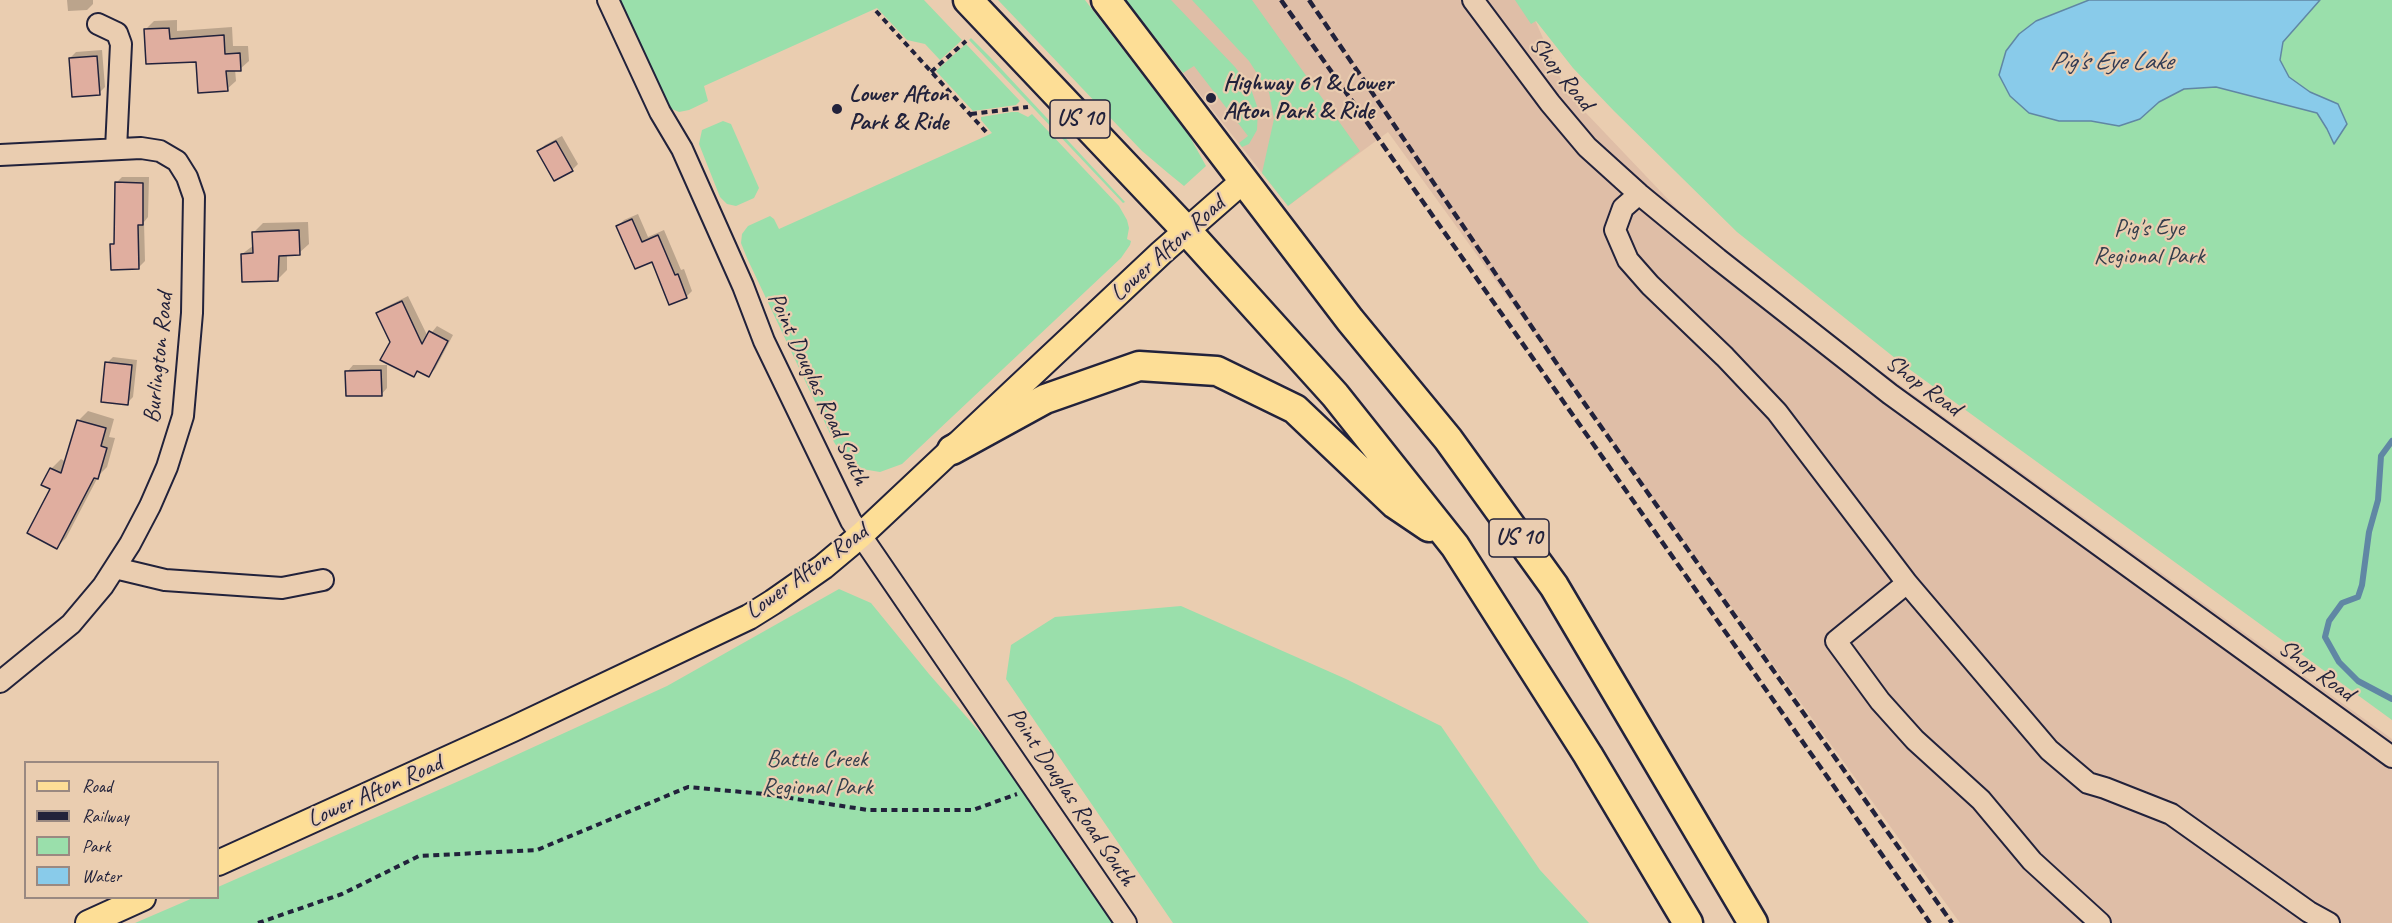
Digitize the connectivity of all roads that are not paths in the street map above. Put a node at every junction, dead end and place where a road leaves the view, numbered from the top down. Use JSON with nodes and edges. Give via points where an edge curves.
{"nodes":[{"id":1,"x":608,"y":0,"type":"edge"},
{"id":2,"x":968,"y":0,"type":"edge"},
{"id":3,"x":1106,"y":0,"type":"edge"},
{"id":4,"x":1473,"y":0,"type":"edge"},
{"id":5,"x":98,"y":24,"type":"dead end"},
{"id":6,"x":116,"y":149,"type":"junction"},
{"id":7,"x":0,"y":155,"type":"edge"},
{"id":8,"x":1243,"y":181,"type":"junction"},
{"id":9,"x":1639,"y":194,"type":"junction"},
{"id":10,"x":1186,"y":231,"type":"junction"},
{"id":11,"x":952,"y":450,"type":"junction"},
{"id":12,"x":860,"y":536,"type":"junction"},
{"id":13,"x":1455,"y":546,"type":"junction"},
{"id":14,"x":115,"y":568,"type":"junction"},
{"id":15,"x":323,"y":580,"type":"dead end"},
{"id":16,"x":1907,"y":583,"type":"junction"},
{"id":17,"x":0,"y":682,"type":"edge"},
{"id":18,"x":2392,"y":757,"type":"edge"},
{"id":19,"x":219,"y":863,"type":"edge"},
{"id":20,"x":139,"y":899,"type":"edge"},
{"id":21,"x":2310,"y":917,"type":"edge"},
{"id":22,"x":88,"y":923,"type":"edge"},
{"id":23,"x":1126,"y":923,"type":"edge"},
{"id":24,"x":1688,"y":923,"type":"edge"},
{"id":25,"x":1753,"y":923,"type":"edge"},
{"id":26,"x":2100,"y":923,"type":"edge"},
{"id":27,"x":2329,"y":923,"type":"edge"}],
"edges":[{"from":1,"to":12,"type":"street","name":"Point Douglas Road South","via":[[660,112],[682,149],[764,342]]},
{"from":2,"to":10,"type":"highway","number":"US 10"},
{"from":3,"to":8,"type":"highway","number":"US 10"},
{"from":4,"to":9,"type":"street","name":"Shop Road","via":[[1587,147]]},
{"from":5,"to":6,"type":"street","via":[[117,33],[122,44]]},
{"from":6,"to":7,"type":"street","name":"Burlington Road"},
{"from":6,"to":14,"type":"street","name":"Burlington Road","via":[[160,151],[177,161],[194,198],[192,312],[183,416],[150,507]]},
{"from":8,"to":10,"type":"main road","name":"Lower Afton Road"},
{"from":8,"to":25,"type":"highway","number":"US 10","via":[[1448,439],[1554,586]]},
{"from":9,"to":16,"type":"street","via":[[1623,208],[1615,230],[1628,260],[1778,412]]},
{"from":9,"to":18,"type":"street","name":"Shop Road","via":[[1890,394]]},
{"from":10,"to":11,"type":"main road","name":"Lower Afton Road"},
{"from":10,"to":13,"type":"highway","number":"US 10","via":[[1335,395]]},
{"from":11,"to":12,"type":"main road","name":"Lower Afton Road"},
{"from":11,"to":13,"type":"highway","via":[[1045,399],[1139,366],[1217,371],[1295,409],[1395,504]]},
{"from":12,"to":19,"type":"main road","name":"Lower Afton Road","via":[[796,587],[749,617]]},
{"from":12,"to":23,"type":"street","name":"Point Douglas Road South"},
{"from":13,"to":24,"type":"highway","number":"US 10"},
{"from":14,"to":15,"type":"street","via":[[165,580],[282,588]]},
{"from":14,"to":17,"type":"street","name":"Burlington Road","via":[[71,624]]},
{"from":16,"to":21,"type":"street","via":[[2049,750],[2088,783],[2171,814]]},
{"from":16,"to":26,"type":"street","via":[[1836,641],[1880,701],[1915,740],[1981,800],[2032,861]]},
{"from":20,"to":22,"type":"main road"},
{"from":21,"to":27,"type":"street"}]}
